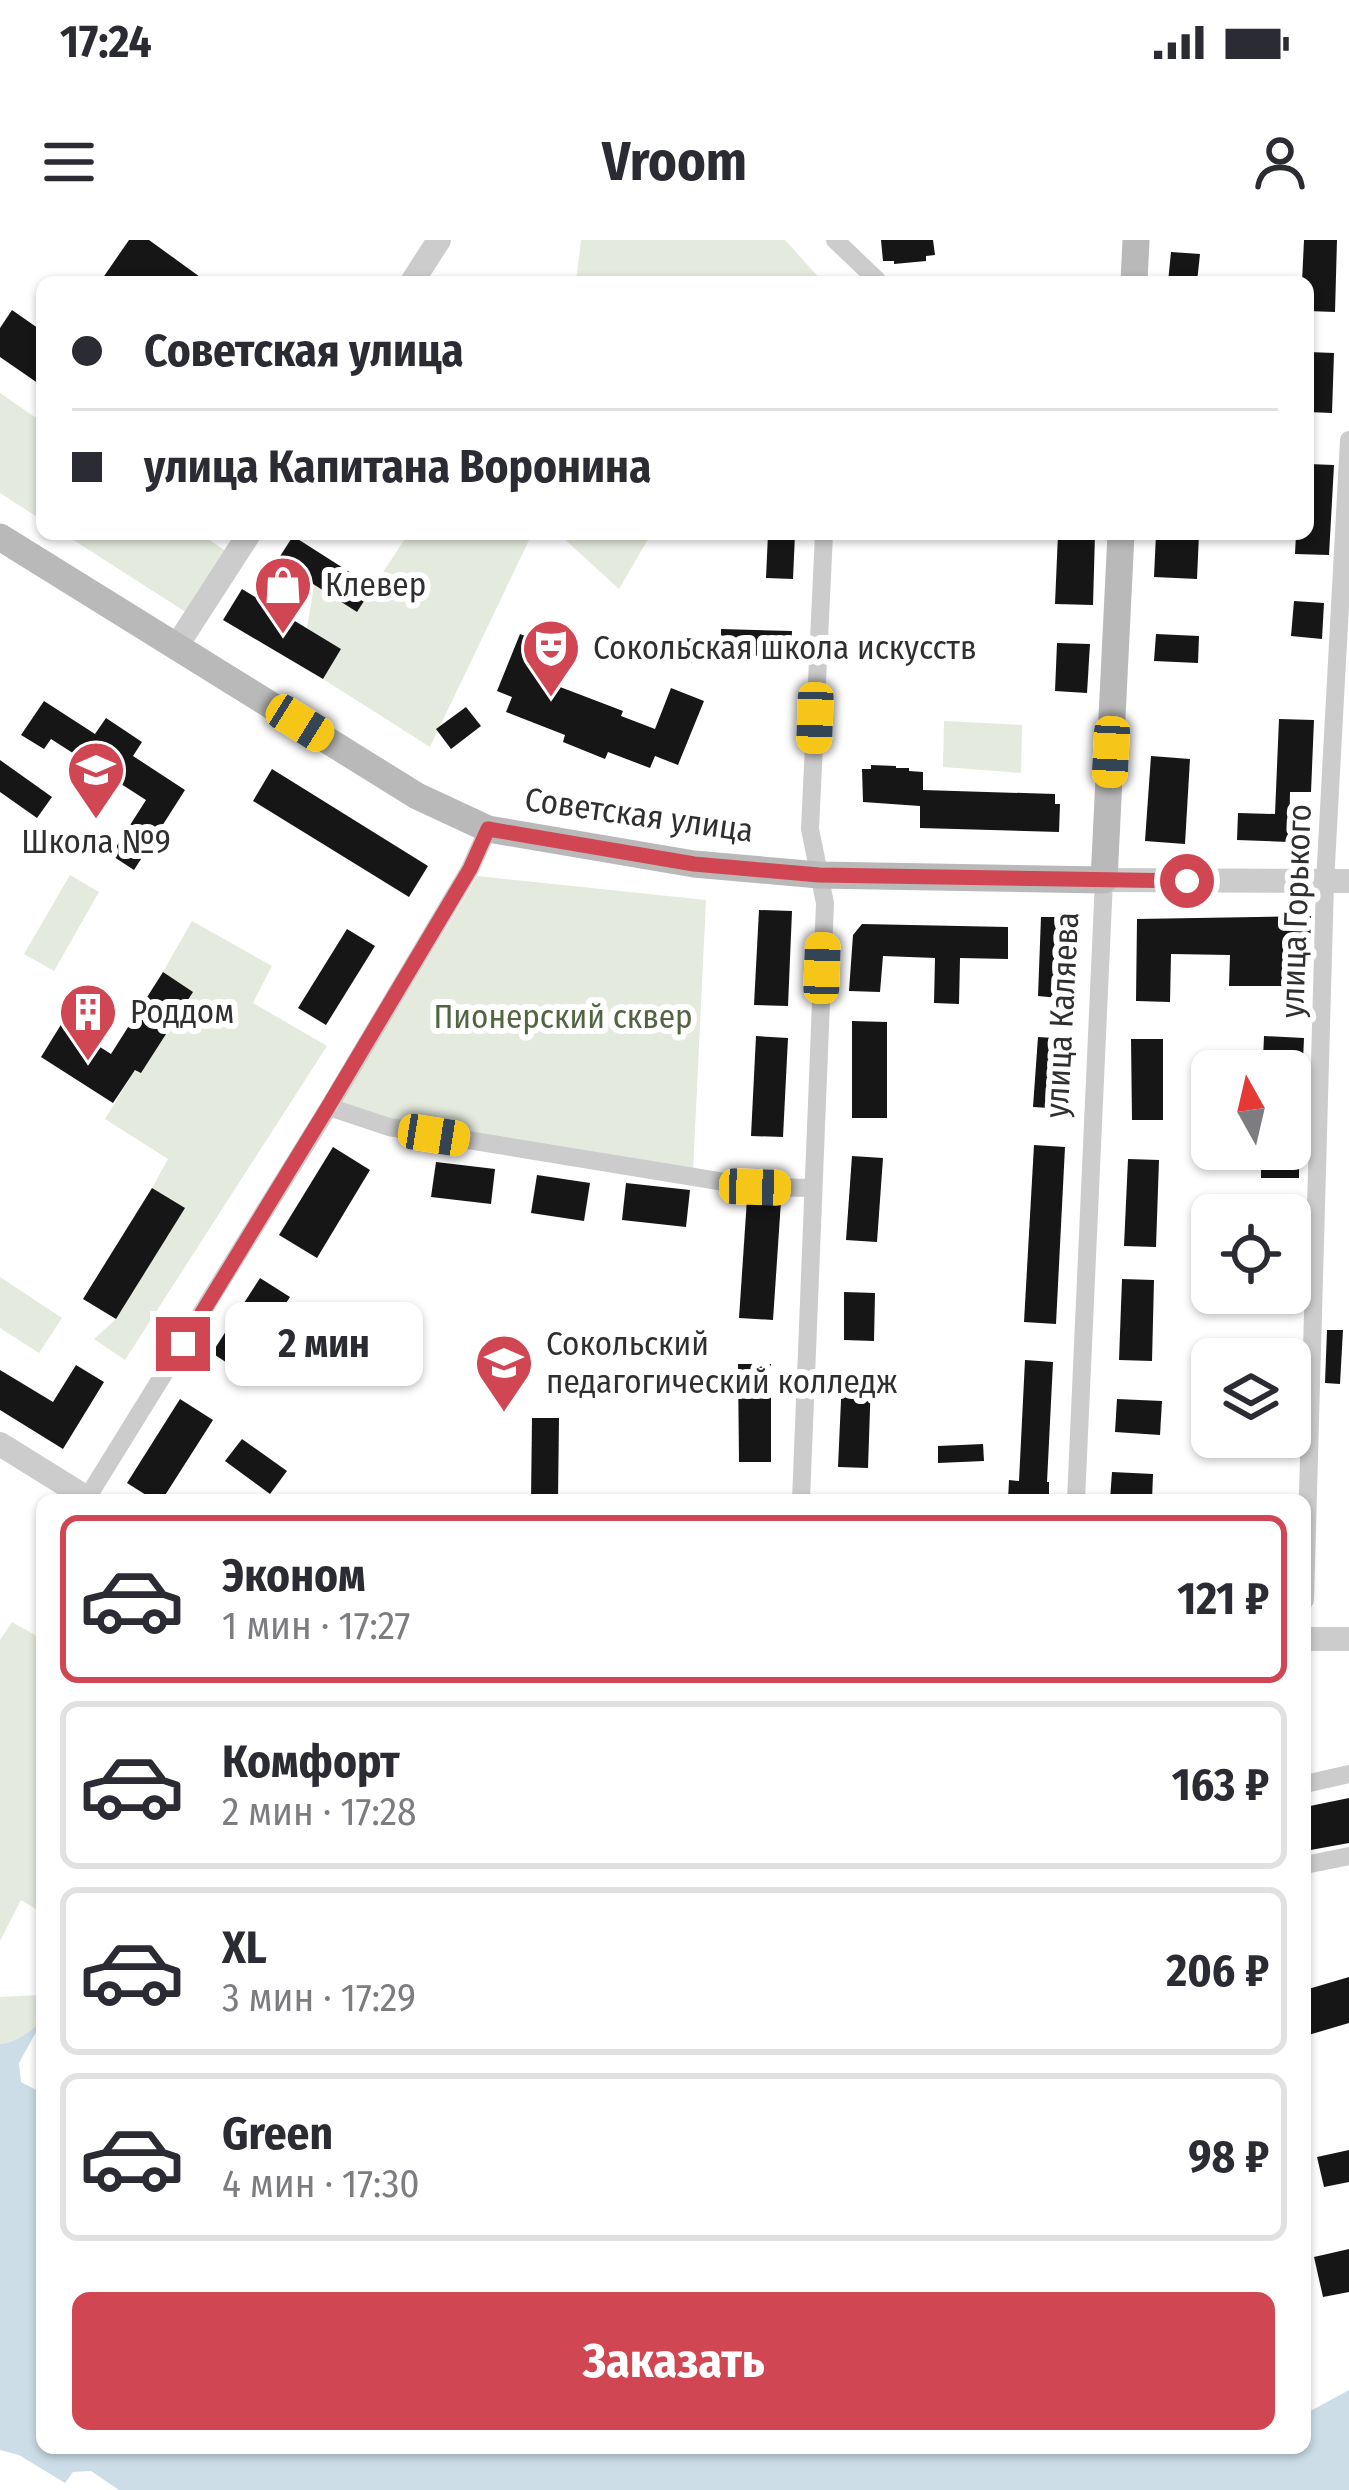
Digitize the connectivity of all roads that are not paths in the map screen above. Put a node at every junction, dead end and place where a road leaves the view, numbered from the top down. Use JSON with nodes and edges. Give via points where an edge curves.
{"nodes":[{"id":1,"x":439,"y":240,"type":"edge"},
{"id":2,"x":835,"y":240,"type":"edge"},
{"id":3,"x":1136,"y":240,"type":"edge"},
{"id":4,"x":416,"y":276,"type":"edge"},
{"id":5,"x":871,"y":276,"type":"edge"},
{"id":6,"x":1134,"y":276,"type":"edge"},
{"id":7,"x":1349,"y":440,"type":"edge"},
{"id":8,"x":0,"y":537,"type":"edge"},
{"id":9,"x":245,"y":540,"type":"edge"},
{"id":10,"x":824,"y":540,"type":"edge"},
{"id":11,"x":1121,"y":540,"type":"edge"},
{"id":12,"x":176,"y":647,"type":"junction"},
{"id":13,"x":488,"y":829,"type":"junction"},
{"id":14,"x":819,"y":875,"type":"junction"},
{"id":15,"x":1104,"y":880,"type":"junction"},
{"id":16,"x":1337,"y":882,"type":"edge"},
{"id":17,"x":328,"y":1107,"type":"junction"},
{"id":18,"x":812,"y":1188,"type":"junction"},
{"id":19,"x":0,"y":1444,"type":"edge"},
{"id":20,"x":81,"y":1494,"type":"edge"},
{"id":21,"x":92,"y":1494,"type":"edge"},
{"id":22,"x":801,"y":1494,"type":"edge"},
{"id":23,"x":1076,"y":1494,"type":"edge"},
{"id":24,"x":1310,"y":1494,"type":"edge"},
{"id":25,"x":1311,"y":1639,"type":"edge"},
{"id":26,"x":1349,"y":1639,"type":"edge"},
{"id":27,"x":1349,"y":1774,"type":"edge"},
{"id":28,"x":1311,"y":1783,"type":"edge"},
{"id":29,"x":1349,"y":1856,"type":"edge"},
{"id":30,"x":1311,"y":1864,"type":"edge"}],
"edges":[{"from":1,"to":4,"type":"street"},
{"from":2,"to":5,"type":"street"},
{"from":3,"to":6,"type":"main road"},
{"from":7,"to":16,"type":"street","name":"улица Горького"},
{"from":8,"to":12,"type":"main road","name":"Советская улица"},
{"from":9,"to":12,"type":"street"},
{"from":10,"to":14,"type":"street","via":[[810,829]]},
{"from":11,"to":15,"type":"main road","name":"улица Каляева"},
{"from":12,"to":13,"type":"main road","name":"Советская улица","via":[[417,796]]},
{"from":13,"to":14,"type":"main road","name":"Советская улица","via":[[694,864]]},
{"from":13,"to":17,"type":"street"},
{"from":14,"to":15,"type":"main road","name":"Советская улица"},
{"from":14,"to":18,"type":"street","via":[[825,903]]},
{"from":15,"to":16,"type":"street","name":"Советская улица"},
{"from":15,"to":23,"type":"street","name":"улица Каляева"},
{"from":16,"to":24,"type":"street","name":"улица Горького"},
{"from":17,"to":18,"type":"street","via":[[434,1135],[755,1187]]},
{"from":17,"to":21,"type":"street"},
{"from":18,"to":22,"type":"street"},
{"from":19,"to":20,"type":"street"},
{"from":25,"to":26,"type":"street"},
{"from":27,"to":28,"type":"street"},
{"from":29,"to":30,"type":"street"}]}
